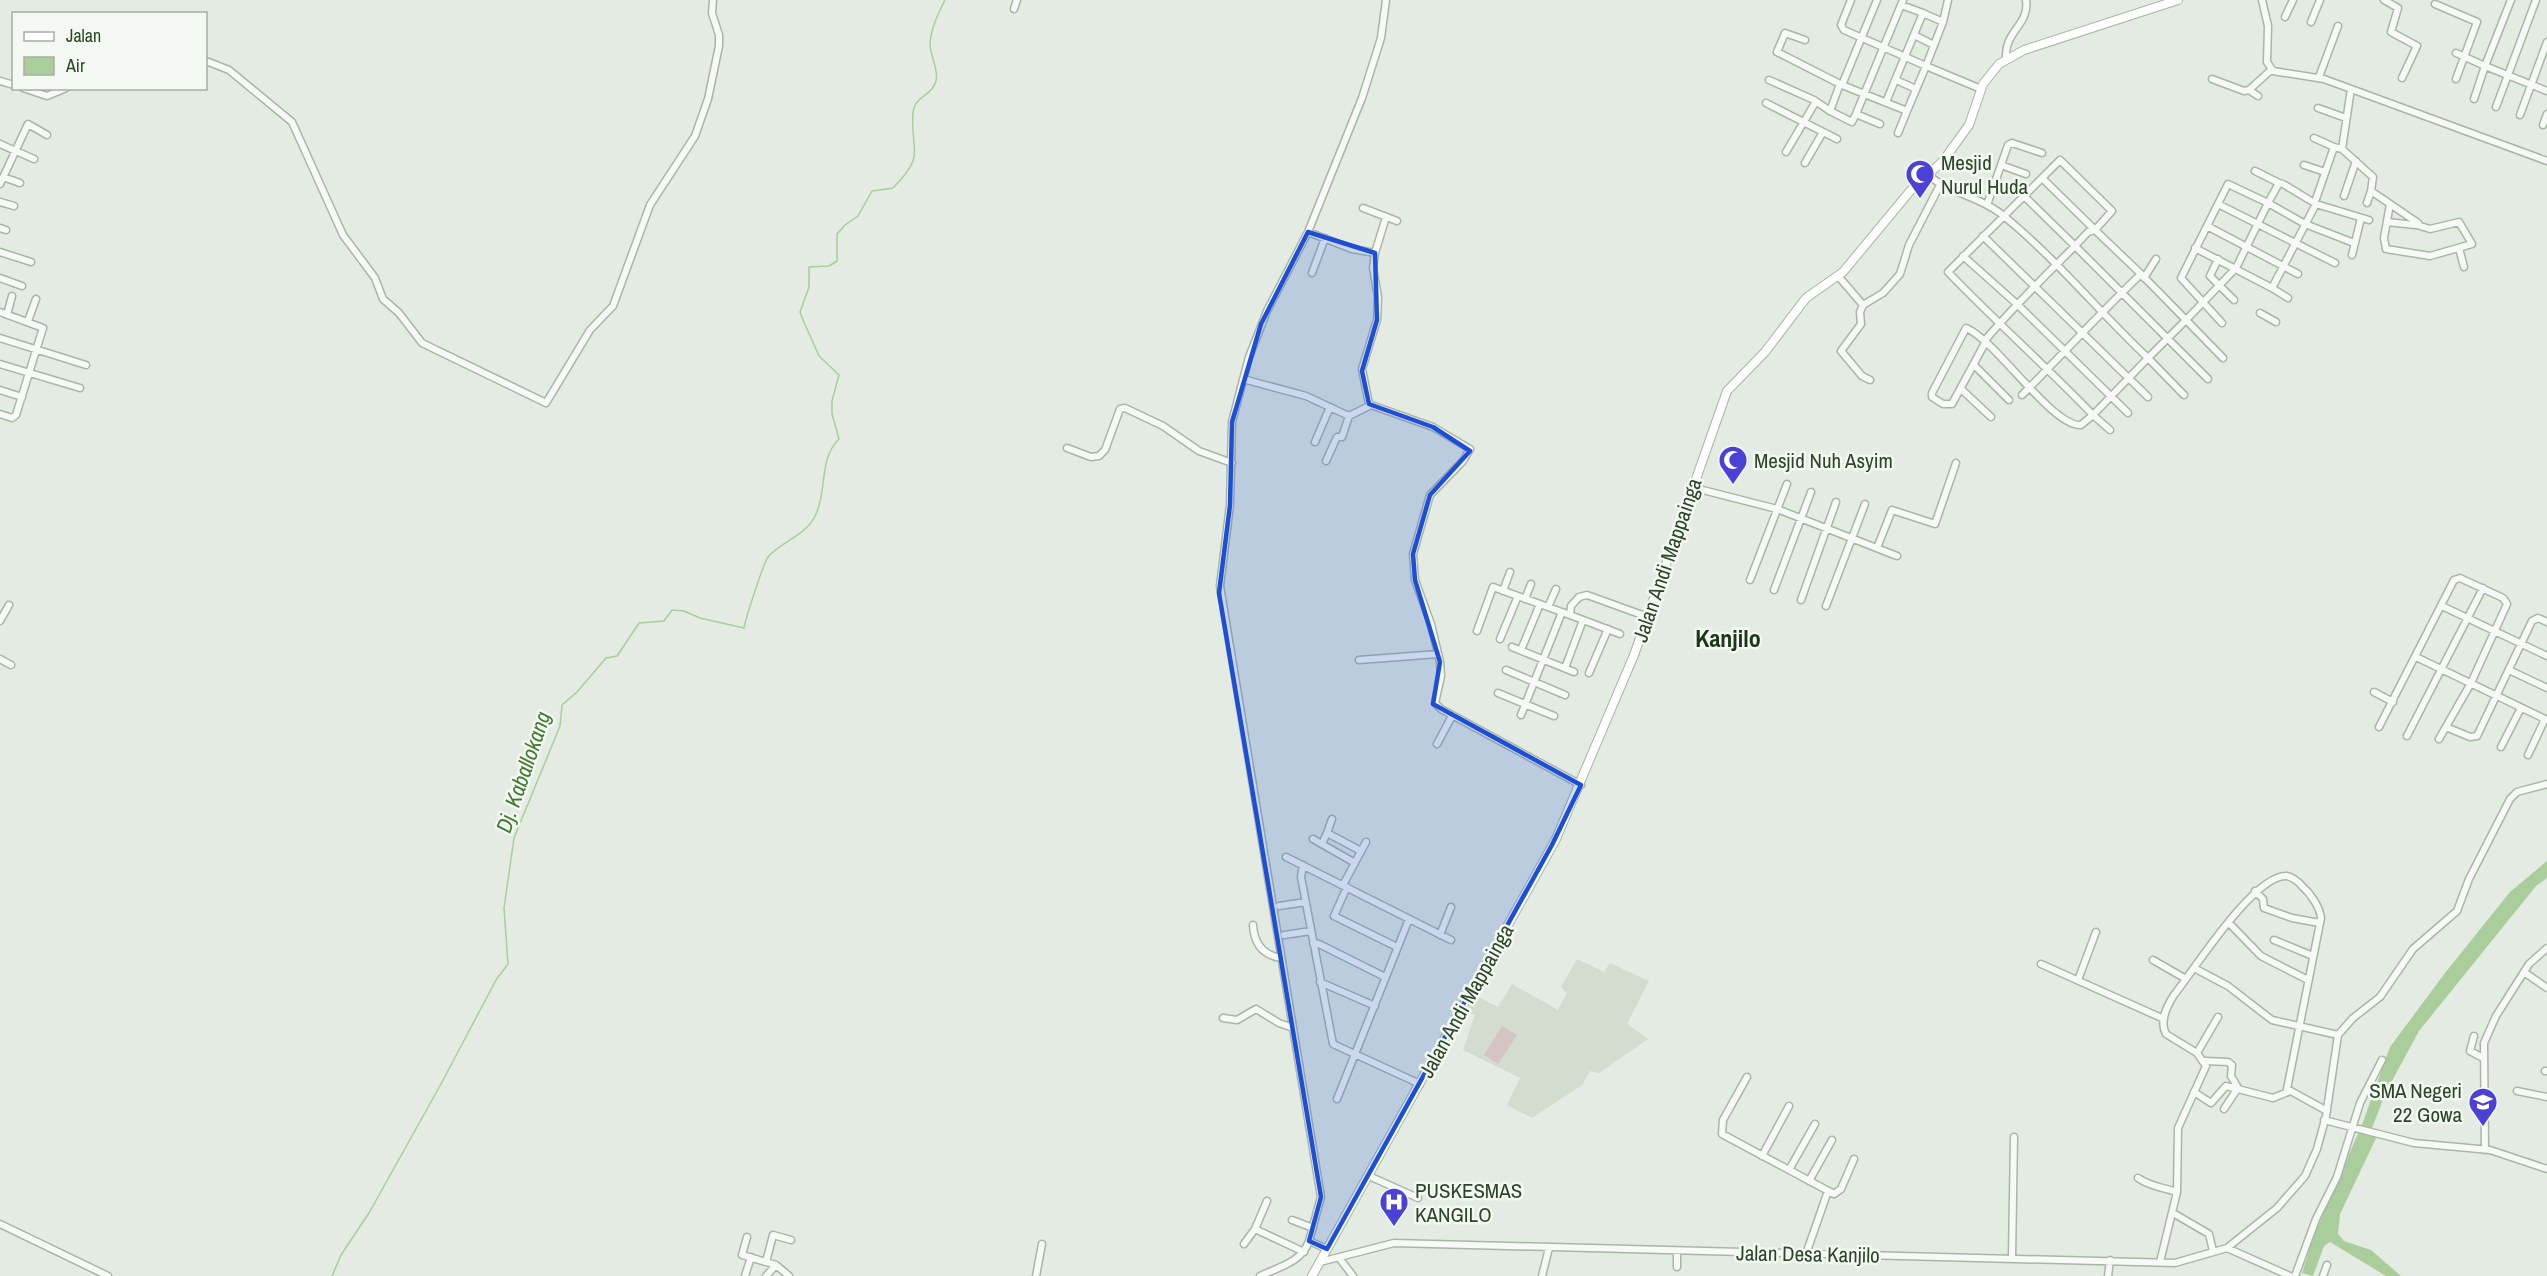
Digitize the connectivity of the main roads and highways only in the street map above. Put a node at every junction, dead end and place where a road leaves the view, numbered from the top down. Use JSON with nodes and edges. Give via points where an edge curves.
{"nodes":[{"id":1,"x":2178,"y":0,"type":"edge"},
{"id":2,"x":1312,"y":1276,"type":"edge"}],
"edges":[{"from":1,"to":2,"type":"main road","name":"Jalan Andi Mappainga","via":[[2006,58],[1981,89],[1965,132],[1943,162],[1911,190],[1839,277],[1806,298],[1765,352],[1726,391],[1648,617],[1581,785],[1548,853]]}]}
